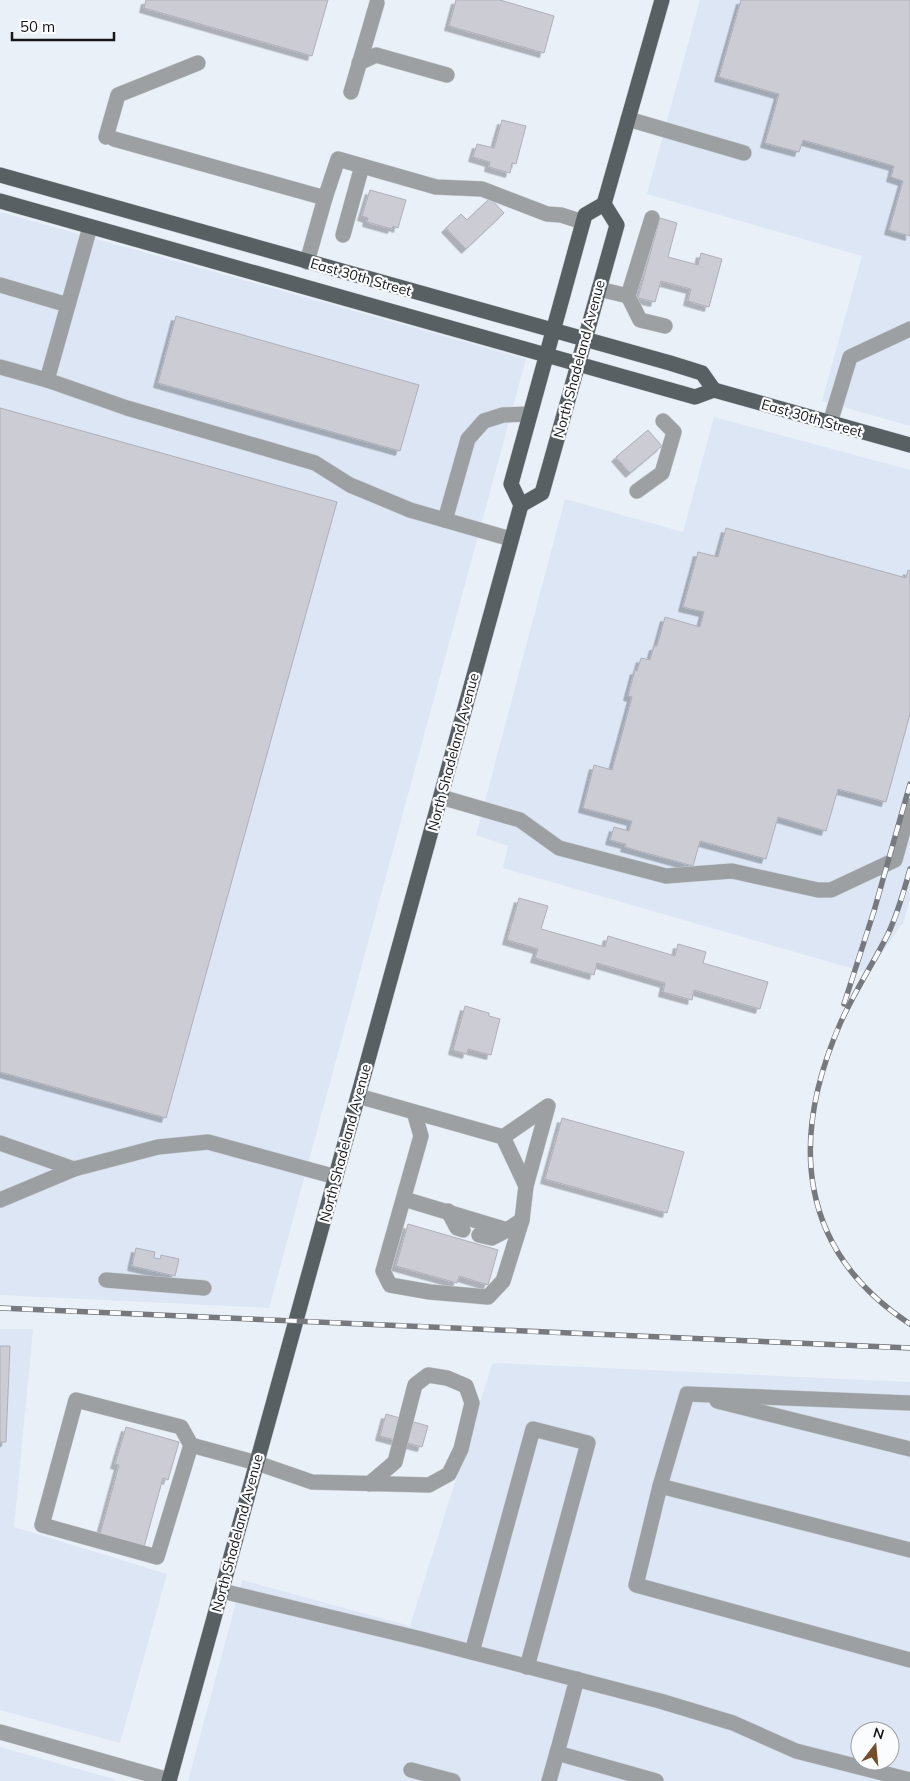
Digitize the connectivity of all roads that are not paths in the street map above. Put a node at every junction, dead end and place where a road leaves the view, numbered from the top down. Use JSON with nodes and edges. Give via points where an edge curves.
{"nodes":[{"id":1,"x":662,"y":0,"type":"edge"},
{"id":2,"x":376,"y":3,"type":"dead end"},
{"id":3,"x":198,"y":63,"type":"dead end"},
{"id":4,"x":359,"y":64,"type":"junction"},
{"id":5,"x":447,"y":75,"type":"dead end"},
{"id":6,"x":351,"y":92,"type":"dead end"},
{"id":7,"x":628,"y":119,"type":"junction"},
{"id":8,"x":744,"y":153,"type":"dead end"},
{"id":9,"x":362,"y":166,"type":"junction"},
{"id":10,"x":0,"y":175,"type":"edge"},
{"id":11,"x":325,"y":198,"type":"junction"},
{"id":12,"x":0,"y":201,"type":"edge"},
{"id":13,"x":604,"y":204,"type":"junction"},
{"id":14,"x":652,"y":218,"type":"dead end"},
{"id":15,"x":583,"y":222,"type":"junction"},
{"id":16,"x":90,"y":226,"type":"junction"},
{"id":17,"x":343,"y":235,"type":"dead end"},
{"id":18,"x":308,"y":262,"type":"junction"},
{"id":19,"x":0,"y":285,"type":"edge"},
{"id":20,"x":599,"y":288,"type":"junction"},
{"id":21,"x":628,"y":296,"type":"junction"},
{"id":22,"x":68,"y":305,"type":"junction"},
{"id":23,"x":665,"y":326,"type":"dead end"},
{"id":24,"x":910,"y":329,"type":"edge"},
{"id":25,"x":553,"y":331,"type":"junction"},
{"id":26,"x":585,"y":340,"type":"junction"},
{"id":27,"x":546,"y":356,"type":"junction"},
{"id":28,"x":578,"y":364,"type":"junction"},
{"id":29,"x":0,"y":367,"type":"edge"},
{"id":30,"x":47,"y":380,"type":"junction"},
{"id":31,"x":714,"y":390,"type":"junction"},
{"id":32,"x":530,"y":414,"type":"junction"},
{"id":33,"x":663,"y":421,"type":"dead end"},
{"id":34,"x":830,"y":423,"type":"junction"},
{"id":35,"x":910,"y":446,"type":"edge"},
{"id":36,"x":638,"y":491,"type":"dead end"},
{"id":37,"x":521,"y":505,"type":"junction"},
{"id":38,"x":445,"y":520,"type":"junction"},
{"id":39,"x":512,"y":539,"type":"junction"},
{"id":40,"x":441,"y":797,"type":"junction"},
{"id":41,"x":910,"y":806,"type":"edge"},
{"id":42,"x":358,"y":1096,"type":"junction"},
{"id":43,"x":414,"y":1112,"type":"junction"},
{"id":44,"x":502,"y":1137,"type":"junction"},
{"id":45,"x":0,"y":1143,"type":"edge"},
{"id":46,"x":74,"y":1169,"type":"junction"},
{"id":47,"x":336,"y":1177,"type":"junction"},
{"id":48,"x":526,"y":1186,"type":"junction"},
{"id":49,"x":404,"y":1199,"type":"junction"},
{"id":50,"x":0,"y":1200,"type":"edge"},
{"id":51,"x":448,"y":1211,"type":"junction"},
{"id":52,"x":522,"y":1220,"type":"junction"},
{"id":53,"x":463,"y":1230,"type":"dead end"},
{"id":54,"x":507,"y":1230,"type":"junction"},
{"id":55,"x":479,"y":1235,"type":"dead end"},
{"id":56,"x":106,"y":1280,"type":"dead end"},
{"id":57,"x":204,"y":1288,"type":"dead end"},
{"id":58,"x":687,"y":1394,"type":"junction"},
{"id":59,"x":910,"y":1403,"type":"edge"},
{"id":60,"x":191,"y":1445,"type":"junction"},
{"id":61,"x":910,"y":1449,"type":"edge"},
{"id":62,"x":257,"y":1464,"type":"junction"},
{"id":63,"x":369,"y":1484,"type":"junction"},
{"id":64,"x":660,"y":1486,"type":"junction"},
{"id":65,"x":910,"y":1550,"type":"edge"},
{"id":66,"x":222,"y":1591,"type":"junction"},
{"id":67,"x":472,"y":1652,"type":"junction"},
{"id":68,"x":910,"y":1660,"type":"edge"},
{"id":69,"x":528,"y":1667,"type":"junction"},
{"id":70,"x":576,"y":1680,"type":"junction"},
{"id":71,"x":0,"y":1732,"type":"edge"},
{"id":72,"x":556,"y":1752,"type":"junction"},
{"id":73,"x":411,"y":1770,"type":"dead end"},
{"id":74,"x":169,"y":1780,"type":"edge"},
{"id":75,"x":910,"y":1780,"type":"edge"},
{"id":76,"x":453,"y":1781,"type":"edge"},
{"id":77,"x":549,"y":1781,"type":"edge"},
{"id":78,"x":656,"y":1781,"type":"edge"}],
"edges":[{"from":1,"to":7,"type":"main road"},
{"from":2,"to":4,"type":"lane"},
{"from":3,"to":11,"type":"lane","via":[[118,95],[110,138]]},
{"from":4,"to":5,"type":"lane","via":[[376,56]]},
{"from":4,"to":6,"type":"lane"},
{"from":7,"to":8,"type":"lane"},
{"from":7,"to":13,"type":"main road"},
{"from":9,"to":11,"type":"lane","via":[[338,159]]},
{"from":9,"to":15,"type":"lane","via":[[436,187],[482,189],[547,214]]},
{"from":9,"to":17,"type":"lane"},
{"from":10,"to":18,"type":"main road","name":"East 30th Street"},
{"from":11,"to":18,"type":"lane"},
{"from":12,"to":16,"type":"main road","name":"East 30th Street"},
{"from":13,"to":15,"type":"main road","via":[[585,215]]},
{"from":13,"to":20,"type":"main road","name":"North Shadeland Avenue","via":[[616,225]]},
{"from":14,"to":21,"type":"lane"},
{"from":15,"to":25,"type":"main road"},
{"from":16,"to":22,"type":"lane"},
{"from":16,"to":27,"type":"main road","name":"East 30th Street"},
{"from":18,"to":25,"type":"main road","name":"East 30th Street"},
{"from":19,"to":22,"type":"lane"},
{"from":20,"to":21,"type":"lane"},
{"from":20,"to":26,"type":"main road","name":"North Shadeland Avenue"},
{"from":21,"to":23,"type":"lane","via":[[640,320]]},
{"from":22,"to":30,"type":"lane"},
{"from":24,"to":34,"type":"lane","via":[[850,357]]},
{"from":25,"to":26,"type":"main road","name":"East 30th Street"},
{"from":25,"to":27,"type":"main road"},
{"from":26,"to":28,"type":"main road","name":"North Shadeland Avenue"},
{"from":26,"to":31,"type":"main road","name":"East 30th Street","via":[[702,373]]},
{"from":27,"to":28,"type":"main road","name":"East 30th Street"},
{"from":27,"to":32,"type":"main road"},
{"from":28,"to":31,"type":"main road","name":"East 30th Street","via":[[695,397]]},
{"from":28,"to":37,"type":"main road","name":"North Shadeland Avenue","via":[[542,493]]},
{"from":29,"to":30,"type":"lane"},
{"from":30,"to":38,"type":"lane","via":[[127,408],[315,463],[350,485],[410,510]]},
{"from":31,"to":34,"type":"main road","name":"East 30th Street"},
{"from":32,"to":37,"type":"main road","via":[[510,484]]},
{"from":32,"to":38,"type":"lane","via":[[503,415],[484,421],[468,439]]},
{"from":33,"to":36,"type":"lane","via":[[674,432],[662,473]]},
{"from":34,"to":35,"type":"main road","name":"East 30th Street"},
{"from":37,"to":39,"type":"main road","name":"North Shadeland Avenue"},
{"from":38,"to":39,"type":"lane"},
{"from":39,"to":40,"type":"main road","name":"North Shadeland Avenue"},
{"from":40,"to":41,"type":"lane","via":[[520,820],[559,848],[666,876],[732,871],[818,890],[831,890],[895,860]]},
{"from":40,"to":42,"type":"main road","name":"North Shadeland Avenue"},
{"from":42,"to":43,"type":"lane"},
{"from":42,"to":47,"type":"main road","name":"North Shadeland Avenue"},
{"from":43,"to":44,"type":"lane"},
{"from":43,"to":49,"type":"lane","via":[[421,1136]]},
{"from":44,"to":48,"type":"lane"},
{"from":44,"to":48,"type":"lane","via":[[548,1106]]},
{"from":45,"to":46,"type":"lane"},
{"from":46,"to":47,"type":"lane","via":[[158,1147],[208,1142]]},
{"from":46,"to":50,"type":"lane"},
{"from":47,"to":62,"type":"main road","name":"North Shadeland Avenue"},
{"from":48,"to":52,"type":"lane"},
{"from":49,"to":51,"type":"lane"},
{"from":49,"to":52,"type":"lane","via":[[383,1271],[390,1285],[488,1297],[503,1282]]},
{"from":51,"to":53,"type":"lane","via":[[457,1228]]},
{"from":51,"to":54,"type":"lane"},
{"from":52,"to":54,"type":"lane"},
{"from":54,"to":55,"type":"lane","via":[[492,1238]]},
{"from":56,"to":57,"type":"lane"},
{"from":58,"to":59,"type":"lane"},
{"from":58,"to":61,"type":"lane"},
{"from":58,"to":64,"type":"lane"},
{"from":60,"to":60,"type":"lane","via":[[157,1557],[42,1525],[76,1400],[181,1427]]},
{"from":60,"to":62,"type":"lane"},
{"from":62,"to":63,"type":"lane","via":[[312,1482]]},
{"from":62,"to":66,"type":"main road","name":"North Shadeland Avenue"},
{"from":63,"to":63,"type":"lane","via":[[429,1484],[449,1474],[461,1449],[472,1403],[466,1386],[448,1378],[428,1375],[415,1385],[395,1462]]},
{"from":64,"to":65,"type":"lane"},
{"from":64,"to":68,"type":"lane","via":[[636,1585]]},
{"from":66,"to":67,"type":"lane"},
{"from":66,"to":74,"type":"main road","name":"North Shadeland Avenue"},
{"from":67,"to":69,"type":"lane"},
{"from":67,"to":69,"type":"lane","via":[[533,1429],[588,1443]]},
{"from":69,"to":70,"type":"lane"},
{"from":70,"to":72,"type":"lane"},
{"from":70,"to":75,"type":"lane","via":[[733,1722],[796,1751]]},
{"from":71,"to":74,"type":"lane"},
{"from":72,"to":77,"type":"lane"},
{"from":72,"to":78,"type":"lane"},
{"from":73,"to":76,"type":"lane"}]}
